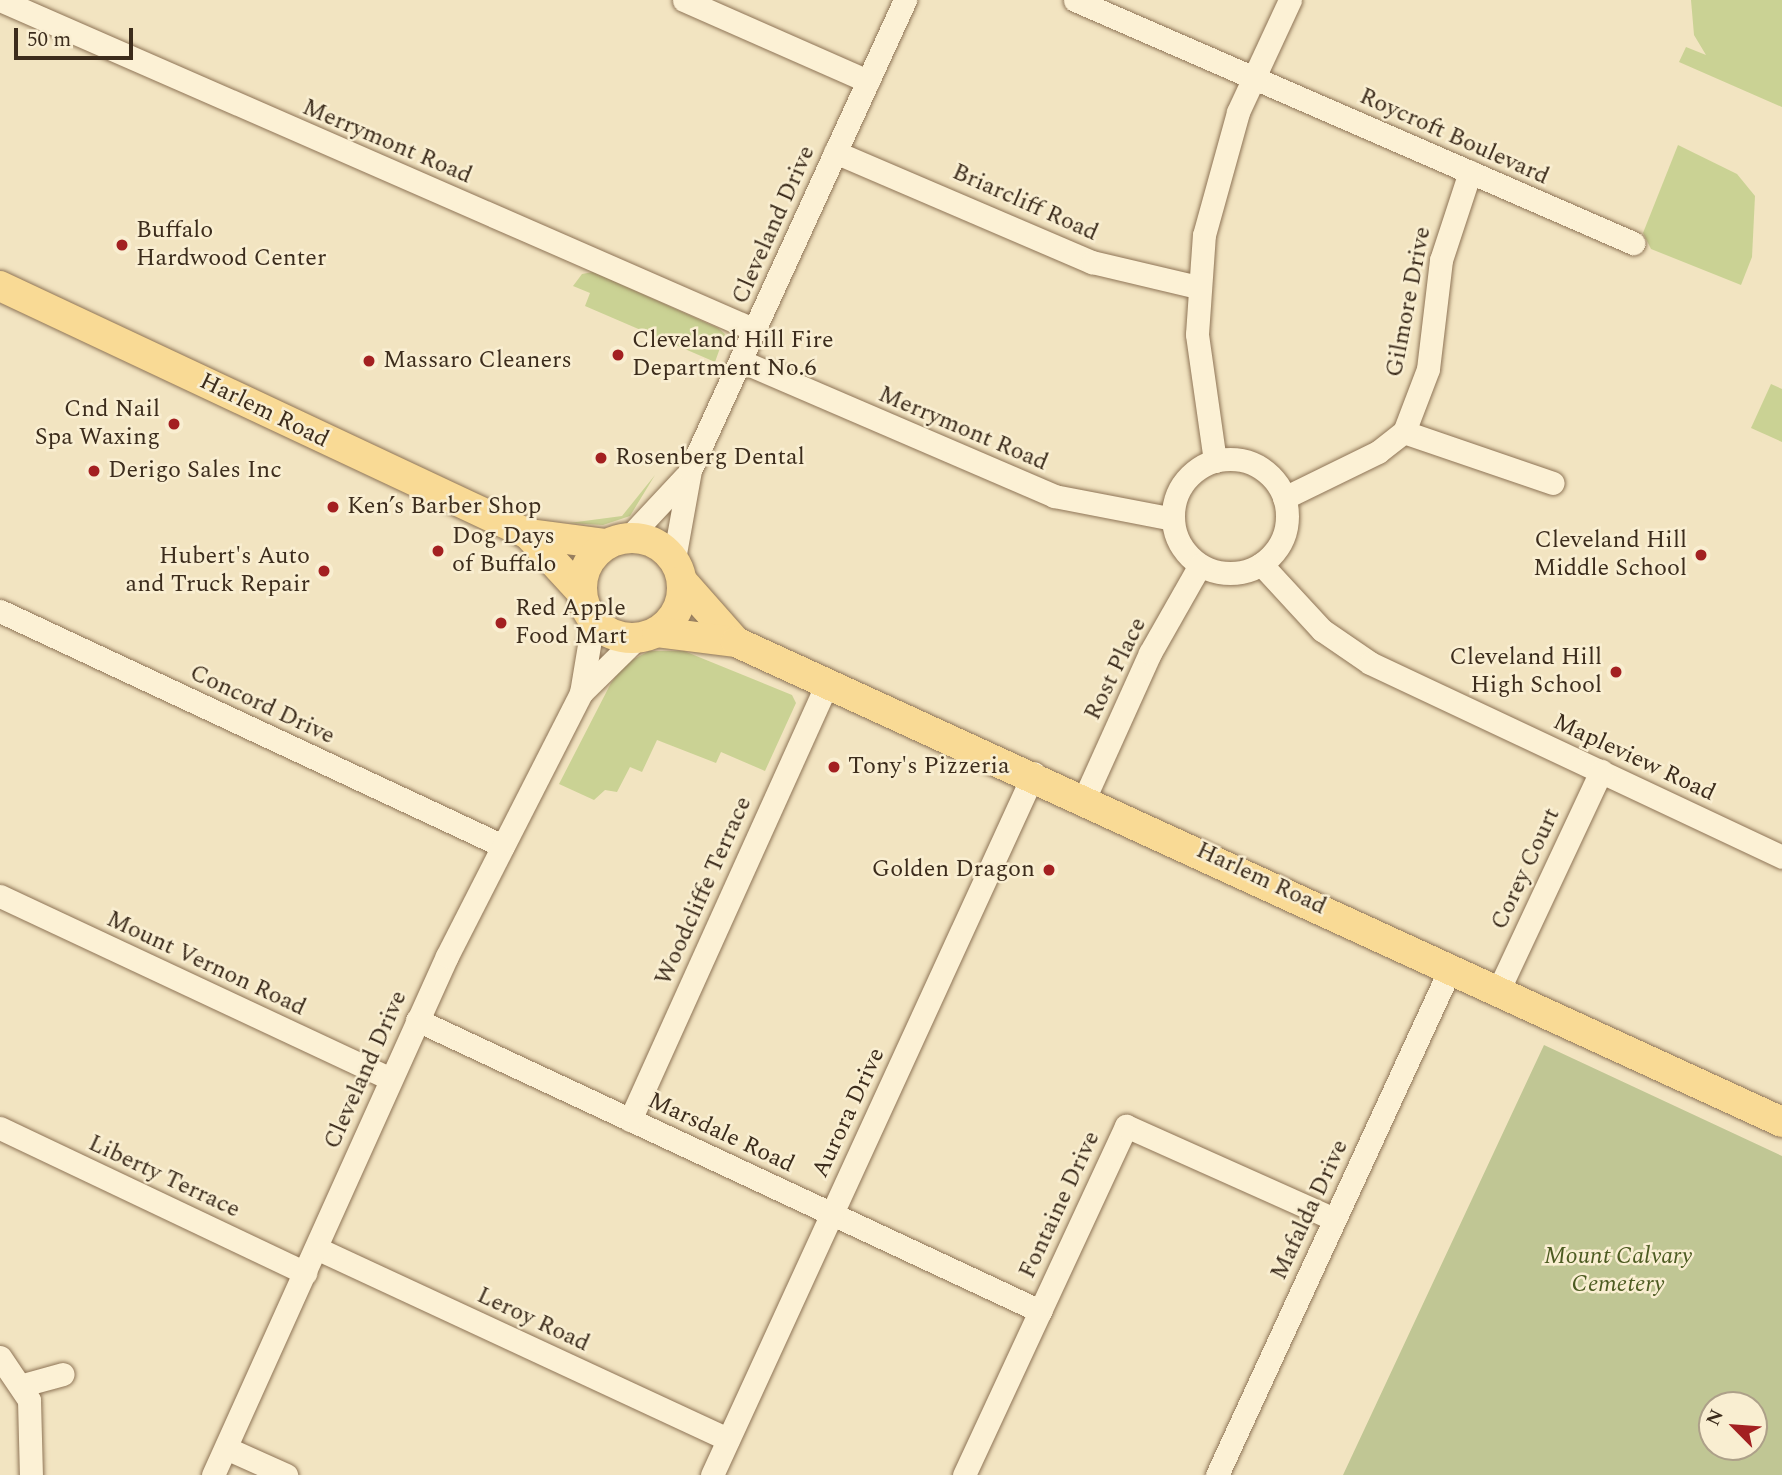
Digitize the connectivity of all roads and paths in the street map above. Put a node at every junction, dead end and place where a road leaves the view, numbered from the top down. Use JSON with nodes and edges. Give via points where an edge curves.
{"nodes":[{"id":1,"x":0,"y":0,"type":"edge"},
{"id":2,"x":684,"y":0,"type":"edge"},
{"id":3,"x":905,"y":0,"type":"edge"},
{"id":4,"x":1075,"y":0,"type":"edge"},
{"id":5,"x":1290,"y":0,"type":"edge"},
{"id":6,"x":1255,"y":79,"type":"junction"},
{"id":7,"x":868,"y":81,"type":"junction"},
{"id":8,"x":835,"y":152,"type":"junction"},
{"id":9,"x":1470,"y":172,"type":"junction"},
{"id":10,"x":1633,"y":243,"type":"dead end"},
{"id":11,"x":0,"y":286,"type":"edge"},
{"id":12,"x":1198,"y":287,"type":"junction"},
{"id":13,"x":755,"y":330,"type":"junction"},
{"id":14,"x":741,"y":361,"type":"junction"},
{"id":15,"x":1404,"y":432,"type":"junction"},
{"id":16,"x":1215,"y":461,"type":"junction"},
{"id":17,"x":690,"y":470,"type":"junction"},
{"id":18,"x":1553,"y":483,"type":"dead end"},
{"id":19,"x":1284,"y":498,"type":"junction"},
{"id":20,"x":1172,"y":519,"type":"junction"},
{"id":21,"x":528,"y":534,"type":"junction"},
{"id":22,"x":617,"y":541,"type":"junction"},
{"id":23,"x":1261,"y":564,"type":"junction"},
{"id":24,"x":1200,"y":565,"type":"junction"},
{"id":25,"x":678,"y":570,"type":"junction"},
{"id":26,"x":582,"y":593,"type":"junction"},
{"id":27,"x":0,"y":611,"type":"edge"},
{"id":28,"x":593,"y":621,"type":"junction"},
{"id":29,"x":647,"y":635,"type":"junction"},
{"id":30,"x":736,"y":642,"type":"junction"},
{"id":31,"x":827,"y":683,"type":"junction"},
{"id":32,"x":581,"y":693,"type":"junction"},
{"id":33,"x":1601,"y":771,"type":"junction"},
{"id":34,"x":1034,"y":773,"type":"junction"},
{"id":35,"x":1085,"y":797,"type":"junction"},
{"id":36,"x":503,"y":846,"type":"junction"},
{"id":37,"x":1782,"y":857,"type":"edge"},
{"id":38,"x":0,"y":896,"type":"edge"},
{"id":39,"x":1451,"y":967,"type":"junction"},
{"id":40,"x":1499,"y":989,"type":"junction"},
{"id":41,"x":417,"y":1020,"type":"junction"},
{"id":42,"x":390,"y":1079,"type":"junction"},
{"id":43,"x":630,"y":1120,"type":"junction"},
{"id":44,"x":1782,"y":1122,"type":"edge"},
{"id":45,"x":0,"y":1128,"type":"edge"},
{"id":46,"x":832,"y":1214,"type":"junction"},
{"id":47,"x":1334,"y":1219,"type":"junction"},
{"id":48,"x":316,"y":1248,"type":"junction"},
{"id":49,"x":305,"y":1273,"type":"junction"},
{"id":50,"x":1040,"y":1311,"type":"junction"},
{"id":51,"x":0,"y":1357,"type":"edge"},
{"id":52,"x":63,"y":1374,"type":"dead end"},
{"id":53,"x":23,"y":1385,"type":"junction"},
{"id":54,"x":729,"y":1439,"type":"junction"},
{"id":55,"x":226,"y":1448,"type":"junction"},
{"id":56,"x":32,"y":1475,"type":"edge"},
{"id":57,"x":213,"y":1475,"type":"edge"},
{"id":58,"x":286,"y":1475,"type":"edge"},
{"id":59,"x":712,"y":1475,"type":"edge"},
{"id":60,"x":964,"y":1475,"type":"edge"},
{"id":61,"x":1217,"y":1475,"type":"edge"}],
"edges":[{"from":1,"to":13,"type":"street","name":"Merrymont Road"},
{"from":2,"to":7,"type":"street"},
{"from":3,"to":7,"type":"street","name":"Cleveland Drive"},
{"from":4,"to":6,"type":"street","name":"Roycroft Boulevard"},
{"from":5,"to":6,"type":"street"},
{"from":6,"to":9,"type":"street","name":"Roycroft Boulevard"},
{"from":6,"to":12,"type":"street","via":[[1220,164]]},
{"from":7,"to":8,"type":"street","name":"Cleveland Drive"},
{"from":8,"to":12,"type":"street","name":"Briarcliff Road","via":[[1092,262]]},
{"from":8,"to":13,"type":"street","name":"Cleveland Drive"},
{"from":9,"to":10,"type":"street","name":"Roycroft Boulevard"},
{"from":9,"to":15,"type":"street","name":"Gilmore Drive","via":[[1441,260],[1428,369]]},
{"from":11,"to":21,"type":"main road","name":"Harlem Road"},
{"from":12,"to":16,"type":"street","via":[[1199,347]]},
{"from":13,"to":14,"type":"street","name":"Cleveland Drive"},
{"from":14,"to":17,"type":"street","name":"Cleveland Drive"},
{"from":14,"to":20,"type":"street","name":"Merrymont Road","via":[[1054,496]]},
{"from":15,"to":18,"type":"street","via":[[1475,451]]},
{"from":15,"to":19,"type":"street","via":[[1378,452]]},
{"from":16,"to":19,"type":"street","via":[[1253,463]]},
{"from":16,"to":20,"type":"street","via":[[1180,489]]},
{"from":17,"to":22,"type":"street","name":"Cleveland Drive"},
{"from":17,"to":25,"type":"street","name":"Cleveland Drive"},
{"from":19,"to":23,"type":"street","via":[[1285,532]]},
{"from":20,"to":24,"type":"street","via":[[1177,538]]},
{"from":21,"to":22,"type":"main road","name":"Harlem Road"},
{"from":21,"to":26,"type":"main road","name":"Harlem Road"},
{"from":22,"to":25,"type":"main road","via":[[654,542]]},
{"from":22,"to":26,"type":"main road","via":[[584,570]]},
{"from":23,"to":24,"type":"street","via":[[1238,573]]},
{"from":23,"to":33,"type":"street","name":"Mapleview Road","via":[[1345,648]]},
{"from":24,"to":35,"type":"street","name":"Rost Place","via":[[1150,653]]},
{"from":25,"to":29,"type":"main road","via":[[674,616]]},
{"from":25,"to":30,"type":"main road","name":"Harlem Road"},
{"from":26,"to":28,"type":"main road"},
{"from":27,"to":36,"type":"street","name":"Concord Drive"},
{"from":28,"to":29,"type":"main road","via":[[618,637]]},
{"from":28,"to":32,"type":"street","name":"Cleveland Drive"},
{"from":29,"to":30,"type":"main road","name":"Harlem Road"},
{"from":29,"to":32,"type":"street","name":"Cleveland Drive"},
{"from":30,"to":31,"type":"main road","name":"Harlem Road"},
{"from":31,"to":34,"type":"main road","name":"Harlem Road"},
{"from":31,"to":43,"type":"street","name":"Woodcliffe Terrace"},
{"from":32,"to":36,"type":"street","name":"Cleveland Drive"},
{"from":33,"to":37,"type":"street","name":"Mapleview Road"},
{"from":33,"to":40,"type":"street","name":"Corey Court"},
{"from":34,"to":35,"type":"main road","name":"Harlem Road"},
{"from":34,"to":46,"type":"street","name":"Aurora Drive"},
{"from":35,"to":39,"type":"main road","name":"Harlem Road"},
{"from":36,"to":41,"type":"street","name":"Cleveland Drive"},
{"from":38,"to":42,"type":"street","name":"Mount Vernon Road"},
{"from":39,"to":40,"type":"main road","name":"Harlem Road"},
{"from":39,"to":47,"type":"street","name":"Mafalda Drive"},
{"from":40,"to":44,"type":"main road","name":"Harlem Road"},
{"from":41,"to":42,"type":"street","name":"Cleveland Drive"},
{"from":41,"to":43,"type":"street","name":"Marsdale Road"},
{"from":42,"to":48,"type":"street","name":"Cleveland Drive"},
{"from":43,"to":46,"type":"street","name":"Marsdale Road"},
{"from":45,"to":49,"type":"street","name":"Liberty Terrace"},
{"from":46,"to":50,"type":"street","name":"Marsdale Road"},
{"from":46,"to":54,"type":"street","name":"Aurora Drive"},
{"from":47,"to":50,"type":"street","name":"Fontaine Drive","via":[[1126,1126]]},
{"from":47,"to":61,"type":"street","name":"Mafalda Drive"},
{"from":48,"to":49,"type":"street","name":"Cleveland Drive"},
{"from":48,"to":54,"type":"street","name":"Leroy Road"},
{"from":49,"to":55,"type":"street","name":"Cleveland Drive"},
{"from":50,"to":60,"type":"street","name":"Fontaine Drive"},
{"from":51,"to":53,"type":"street"},
{"from":52,"to":53,"type":"street"},
{"from":53,"to":56,"type":"street","via":[[33,1423]]},
{"from":54,"to":59,"type":"street","name":"Aurora Drive"},
{"from":55,"to":57,"type":"street","name":"Cleveland Drive"},
{"from":55,"to":58,"type":"street"}]}
